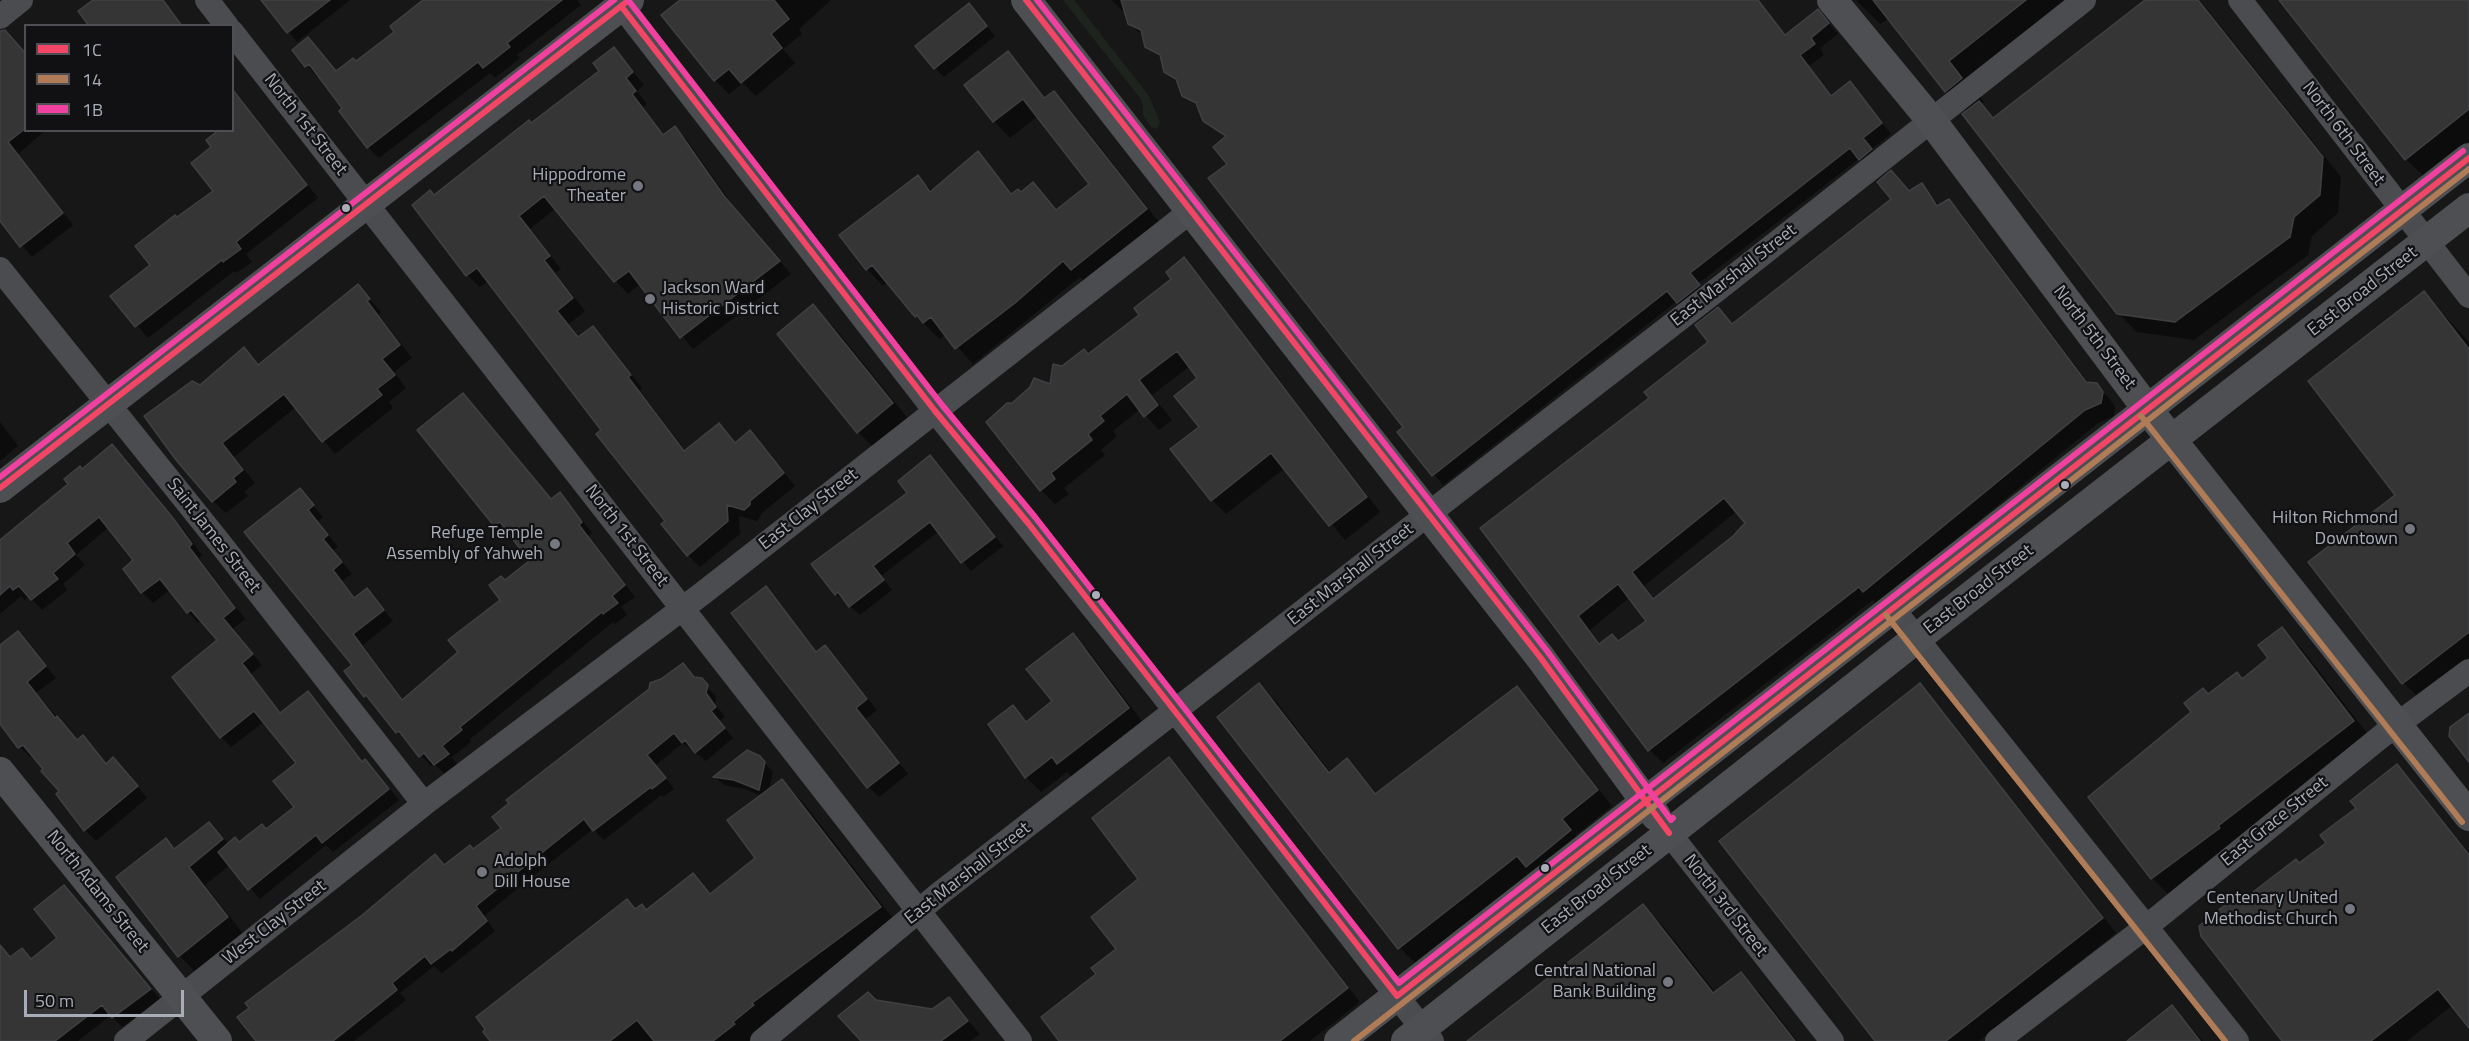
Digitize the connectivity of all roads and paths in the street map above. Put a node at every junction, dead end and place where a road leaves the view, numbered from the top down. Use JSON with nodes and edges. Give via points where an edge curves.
{"nodes":[{"id":1,"x":21,"y":0,"type":"edge"},
{"id":2,"x":207,"y":0,"type":"edge"},
{"id":3,"x":1026,"y":0,"type":"edge"},
{"id":4,"x":1832,"y":0,"type":"edge"},
{"id":5,"x":2084,"y":0,"type":"edge"},
{"id":6,"x":2240,"y":0,"type":"edge"},
{"id":7,"x":622,"y":2,"type":"edge"},
{"id":8,"x":0,"y":16,"type":"edge"},
{"id":9,"x":226,"y":24,"type":"edge"},
{"id":10,"x":234,"y":35,"type":"edge"},
{"id":11,"x":1931,"y":120,"type":"junction"},
{"id":12,"x":2469,"y":158,"type":"edge"},
{"id":13,"x":368,"y":205,"type":"junction"},
{"id":14,"x":2469,"y":208,"type":"edge"},
{"id":15,"x":1191,"y":211,"type":"junction"},
{"id":16,"x":2403,"y":211,"type":"junction"},
{"id":17,"x":2427,"y":242,"type":"junction"},
{"id":18,"x":0,"y":269,"type":"edge"},
{"id":19,"x":2469,"y":296,"type":"edge"},
{"id":20,"x":107,"y":404,"type":"junction"},
{"id":21,"x":2148,"y":410,"type":"junction"},
{"id":22,"x":935,"y":411,"type":"junction"},
{"id":23,"x":2172,"y":440,"type":"junction"},
{"id":24,"x":0,"y":488,"type":"edge"},
{"id":25,"x":1428,"y":514,"type":"junction"},
{"id":26,"x":683,"y":608,"type":"junction"},
{"id":27,"x":1893,"y":609,"type":"junction"},
{"id":28,"x":1917,"y":638,"type":"junction"},
{"id":29,"x":2469,"y":671,"type":"edge"},
{"id":30,"x":1175,"y":711,"type":"junction"},
{"id":31,"x":2398,"y":725,"type":"junction"},
{"id":32,"x":2,"y":778,"type":"edge"},
{"id":33,"x":1645,"y":801,"type":"junction"},
{"id":34,"x":424,"y":804,"type":"junction"},
{"id":35,"x":2469,"y":816,"type":"edge"},
{"id":36,"x":1669,"y":833,"type":"junction"},
{"id":37,"x":918,"y":911,"type":"junction"},
{"id":38,"x":2146,"y":927,"type":"junction"},
{"id":39,"x":1397,"y":996,"type":"junction"},
{"id":40,"x":182,"y":997,"type":"junction"},
{"id":41,"x":1420,"y":1037,"type":"edge"},
{"id":42,"x":126,"y":1041,"type":"edge"},
{"id":43,"x":217,"y":1041,"type":"edge"},
{"id":44,"x":762,"y":1041,"type":"edge"},
{"id":45,"x":1020,"y":1041,"type":"edge"},
{"id":46,"x":1339,"y":1041,"type":"edge"},
{"id":47,"x":1832,"y":1041,"type":"edge"},
{"id":48,"x":1997,"y":1041,"type":"edge"},
{"id":49,"x":2237,"y":1041,"type":"edge"}],
"edges":[{"from":1,"to":8,"type":"street"},
{"from":2,"to":9,"type":"street"},
{"from":3,"to":15,"type":"main road","name":"North 3rd Street"},
{"from":4,"to":11,"type":"main road","name":"North 5th Street"},
{"from":5,"to":11,"type":"street","name":"East Marshall Street"},
{"from":6,"to":16,"type":"street","name":"North 6th Street"},
{"from":7,"to":13,"type":"main road"},
{"from":7,"to":22,"type":"street"},
{"from":10,"to":13,"type":"street","name":"North 1st Street"},
{"from":11,"to":21,"type":"main road","name":"North 5th Street"},
{"from":11,"to":25,"type":"street","name":"East Marshall Street"},
{"from":12,"to":16,"type":"main road"},
{"from":13,"to":20,"type":"main road"},
{"from":13,"to":26,"type":"street","name":"North 1st Street"},
{"from":14,"to":17,"type":"main road","name":"East Broad Street"},
{"from":15,"to":22,"type":"street","name":"East Clay Street"},
{"from":15,"to":25,"type":"main road","name":"North 3rd Street"},
{"from":16,"to":17,"type":"street","name":"North 6th Street"},
{"from":16,"to":21,"type":"main road"},
{"from":17,"to":19,"type":"street","name":"North 6th Street"},
{"from":17,"to":23,"type":"main road","name":"East Broad Street"},
{"from":18,"to":20,"type":"street","name":"Saint James Street"},
{"from":20,"to":24,"type":"main road"},
{"from":20,"to":34,"type":"street","name":"Saint James Street"},
{"from":21,"to":23,"type":"main road","name":"North 5th Street"},
{"from":21,"to":27,"type":"main road"},
{"from":22,"to":26,"type":"street","name":"East Clay Street"},
{"from":22,"to":30,"type":"street"},
{"from":23,"to":28,"type":"main road","name":"East Broad Street"},
{"from":23,"to":31,"type":"main road","name":"North 5th Street"},
{"from":25,"to":30,"type":"street","name":"East Marshall Street"},
{"from":25,"to":33,"type":"main road","name":"North 3rd Street","via":[[1540,657]]},
{"from":26,"to":34,"type":"street","name":"East Clay Street"},
{"from":26,"to":37,"type":"street","name":"North 1st Street"},
{"from":27,"to":28,"type":"street"},
{"from":27,"to":33,"type":"main road"},
{"from":28,"to":36,"type":"main road","name":"East Broad Street"},
{"from":28,"to":38,"type":"street"},
{"from":29,"to":31,"type":"street","name":"East Grace Street"},
{"from":30,"to":37,"type":"street","name":"East Marshall Street"},
{"from":30,"to":39,"type":"street"},
{"from":31,"to":35,"type":"main road","name":"North 5th Street"},
{"from":31,"to":38,"type":"street","name":"East Grace Street"},
{"from":32,"to":40,"type":"main road","name":"North Adams Street"},
{"from":33,"to":36,"type":"main road","name":"North 3rd Street"},
{"from":33,"to":39,"type":"main road"},
{"from":34,"to":40,"type":"street","name":"West Clay Street"},
{"from":36,"to":41,"type":"main road","name":"East Broad Street"},
{"from":36,"to":47,"type":"street","name":"North 3rd Street"},
{"from":37,"to":44,"type":"street","name":"East Marshall Street"},
{"from":37,"to":45,"type":"street","name":"North 1st Street"},
{"from":38,"to":48,"type":"street","name":"East Grace Street"},
{"from":38,"to":49,"type":"street"},
{"from":39,"to":41,"type":"street"},
{"from":39,"to":46,"type":"main road"},
{"from":40,"to":42,"type":"street","name":"West Clay Street"},
{"from":40,"to":43,"type":"main road","name":"North Adams Street"}]}
